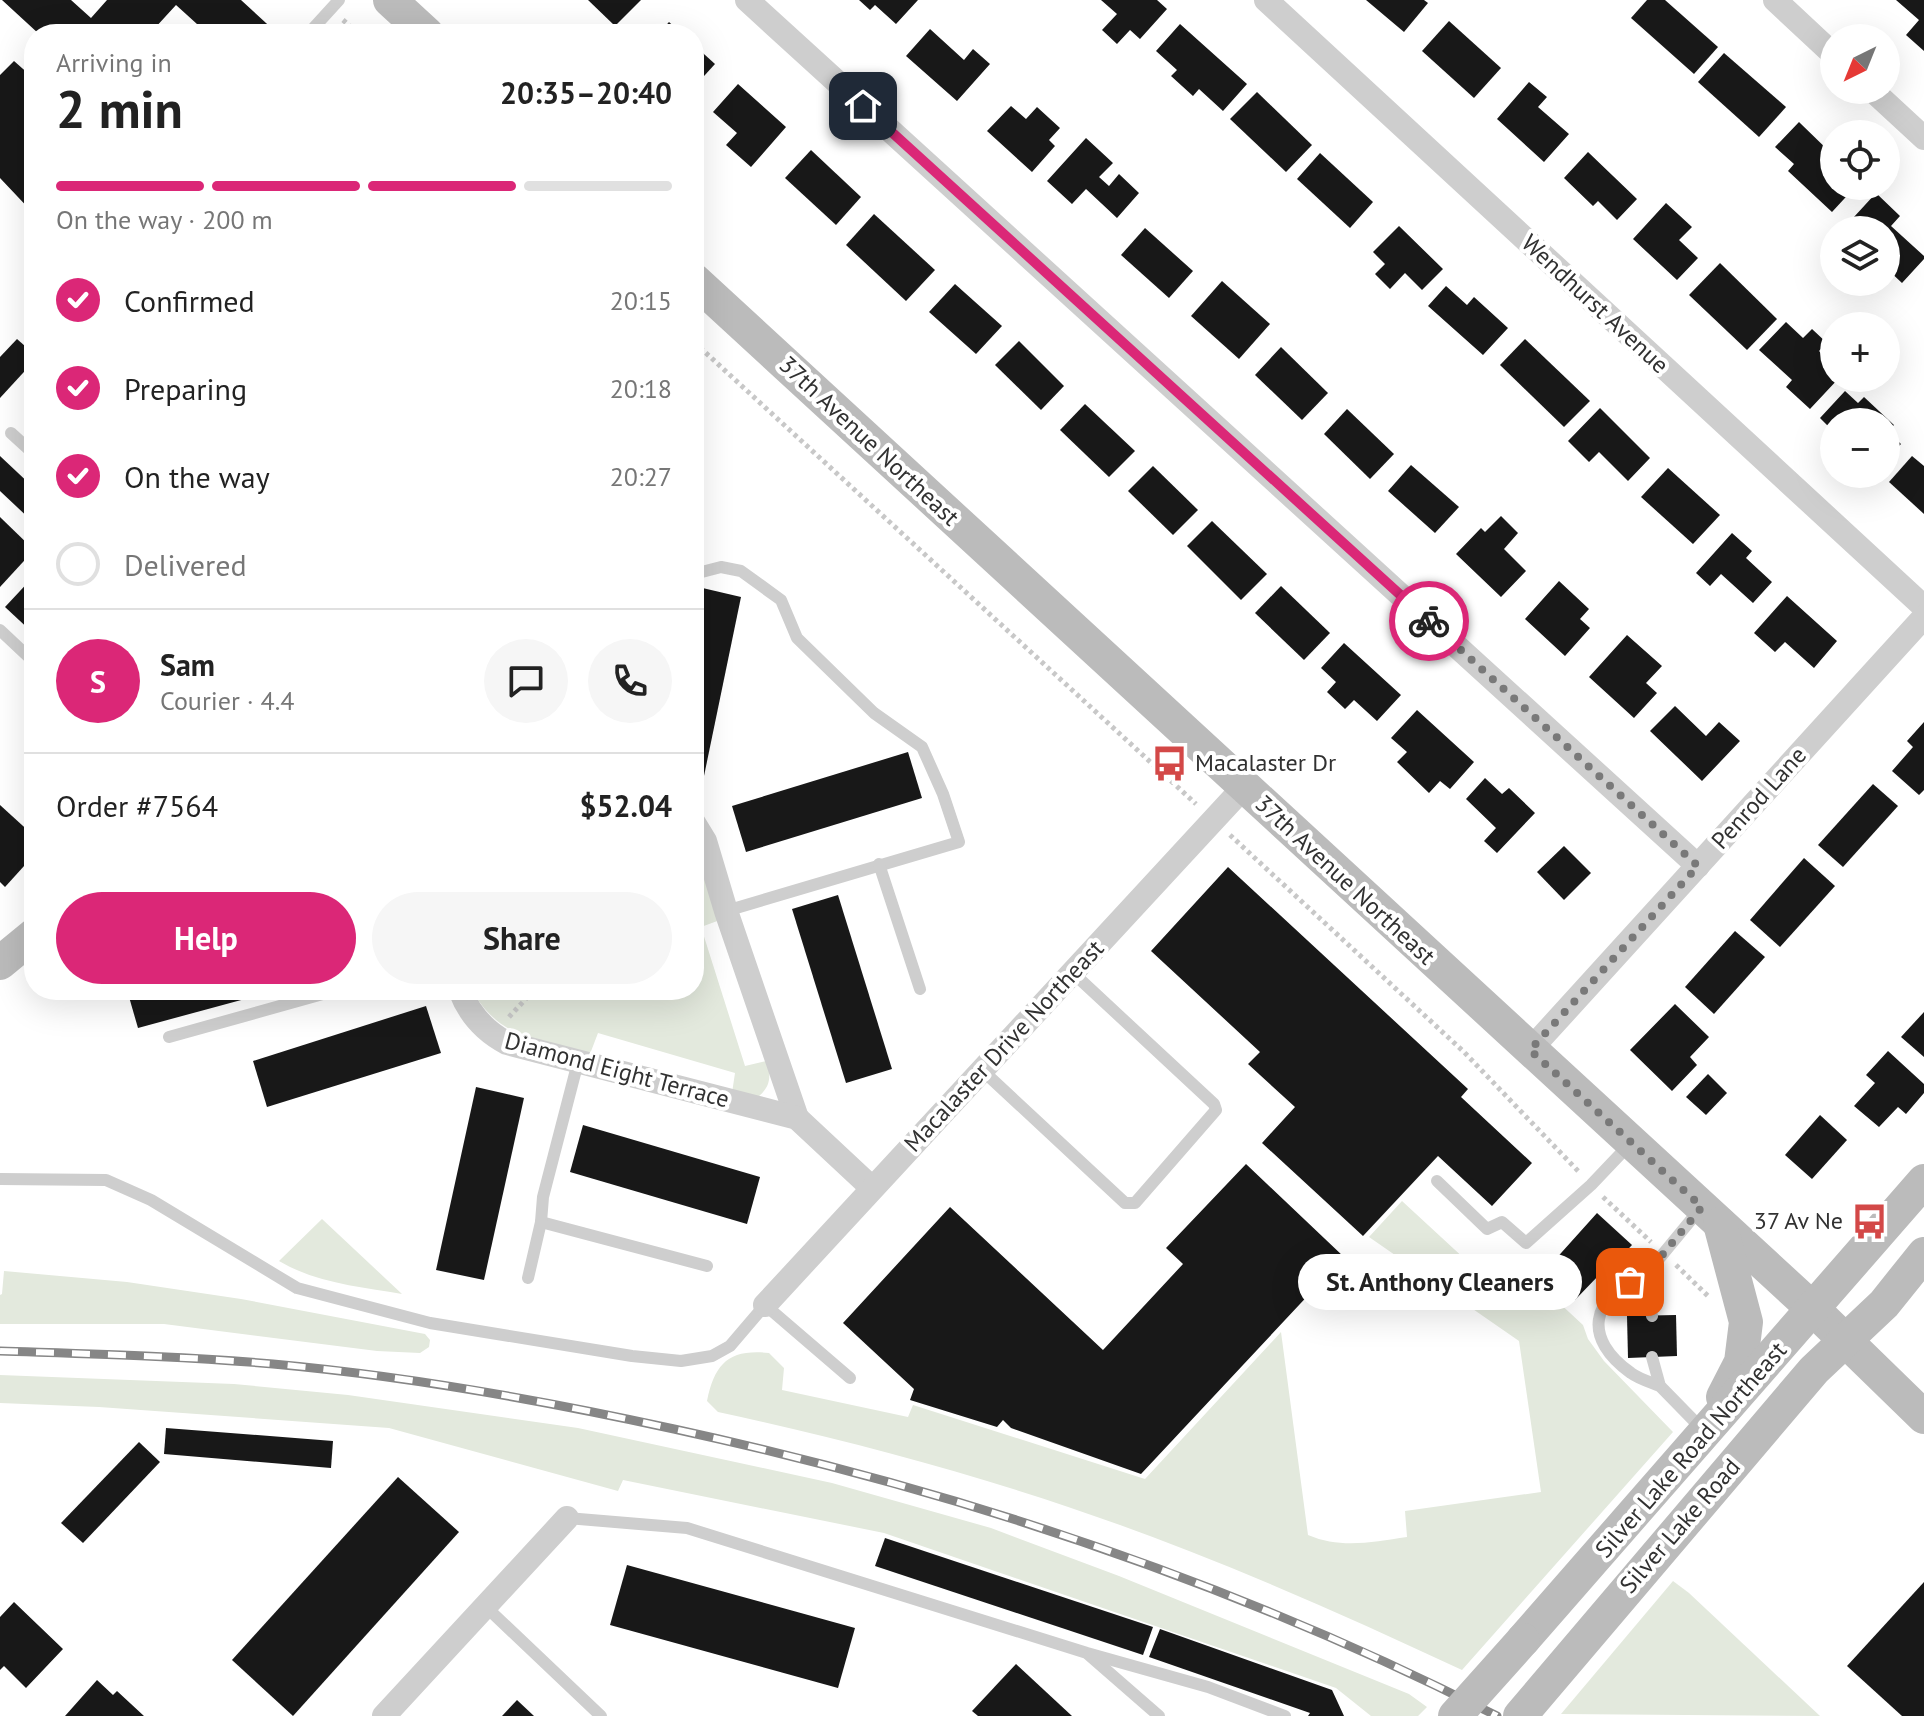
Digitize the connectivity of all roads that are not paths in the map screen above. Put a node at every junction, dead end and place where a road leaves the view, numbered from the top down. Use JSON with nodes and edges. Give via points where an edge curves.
{"nodes":[{"id":1,"x":339,"y":0,"type":"edge"},
{"id":2,"x":390,"y":0,"type":"edge"},
{"id":3,"x":747,"y":0,"type":"edge"},
{"id":4,"x":1266,"y":0,"type":"edge"},
{"id":5,"x":1775,"y":0,"type":"edge"},
{"id":6,"x":317,"y":24,"type":"edge"},
{"id":7,"x":416,"y":24,"type":"edge"},
{"id":8,"x":1820,"y":42,"type":"edge"},
{"id":9,"x":1887,"y":104,"type":"edge"},
{"id":10,"x":1924,"y":138,"type":"edge"},
{"id":11,"x":704,"y":289,"type":"edge"},
{"id":12,"x":11,"y":433,"type":"dead end"},
{"id":13,"x":24,"y":445,"type":"edge"},
{"id":14,"x":704,"y":571,"type":"edge"},
{"id":15,"x":1924,"y":607,"type":"edge"},
{"id":16,"x":1924,"y":617,"type":"edge"},
{"id":17,"x":0,"y":630,"type":"edge"},
{"id":18,"x":24,"y":653,"type":"edge"},
{"id":19,"x":1244,"y":787,"type":"junction"},
{"id":20,"x":704,"y":839,"type":"edge"},
{"id":21,"x":879,"y":864,"type":"junction"},
{"id":22,"x":1698,"y":866,"type":"junction"},
{"id":23,"x":726,"y":911,"type":"junction"},
{"id":24,"x":24,"y":943,"type":"edge"},
{"id":25,"x":0,"y":963,"type":"edge"},
{"id":26,"x":1072,"y":972,"type":"junction"},
{"id":27,"x":920,"y":989,"type":"dead end"},
{"id":28,"x":294,"y":1000,"type":"edge"},
{"id":29,"x":463,"y":1000,"type":"edge"},
{"id":30,"x":169,"y":1037,"type":"dead end"},
{"id":31,"x":1530,"y":1050,"type":"junction"},
{"id":32,"x":578,"y":1062,"type":"junction"},
{"id":33,"x":982,"y":1070,"type":"junction"},
{"id":34,"x":797,"y":1118,"type":"junction"},
{"id":35,"x":1631,"y":1143,"type":"junction"},
{"id":36,"x":0,"y":1179,"type":"edge"},
{"id":37,"x":1437,"y":1181,"type":"dead end"},
{"id":38,"x":1924,"y":1181,"type":"edge"},
{"id":39,"x":872,"y":1188,"type":"junction"},
{"id":40,"x":1711,"y":1216,"type":"junction"},
{"id":41,"x":541,"y":1222,"type":"junction"},
{"id":42,"x":1924,"y":1254,"type":"edge"},
{"id":43,"x":707,"y":1266,"type":"dead end"},
{"id":44,"x":1644,"y":1277,"type":"junction"},
{"id":45,"x":528,"y":1278,"type":"dead end"},
{"id":46,"x":765,"y":1305,"type":"junction"},
{"id":47,"x":1813,"y":1309,"type":"junction"},
{"id":48,"x":1652,"y":1316,"type":"dead end"},
{"id":49,"x":1846,"y":1340,"type":"junction"},
{"id":50,"x":1652,"y":1357,"type":"dead end"},
{"id":51,"x":850,"y":1378,"type":"dead end"},
{"id":52,"x":1660,"y":1386,"type":"junction"},
{"id":53,"x":1924,"y":1417,"type":"edge"},
{"id":54,"x":1705,"y":1433,"type":"junction"},
{"id":55,"x":567,"y":1518,"type":"joint"},
{"id":56,"x":485,"y":1606,"type":"junction"},
{"id":57,"x":1087,"y":1653,"type":"junction"},
{"id":58,"x":384,"y":1716,"type":"edge"},
{"id":59,"x":601,"y":1716,"type":"edge"},
{"id":60,"x":1159,"y":1716,"type":"edge"},
{"id":61,"x":1285,"y":1716,"type":"edge"},
{"id":62,"x":1455,"y":1716,"type":"edge"},
{"id":63,"x":1520,"y":1716,"type":"edge"}],
"edges":[{"from":1,"to":6,"type":"lane"},
{"from":2,"to":7,"type":"main road"},
{"from":3,"to":22,"type":"street"},
{"from":4,"to":15,"type":"street","name":"Wendhurst Avenue"},
{"from":5,"to":8,"type":"street"},
{"from":9,"to":10,"type":"street"},
{"from":11,"to":19,"type":"main road","name":"37th Avenue Northeast"},
{"from":12,"to":13,"type":"lane"},
{"from":14,"to":21,"type":"lane","via":[[721,567],[741,571],[781,600],[797,638],[874,713],[922,747],[959,842]]},
{"from":16,"to":22,"type":"street","name":"Penrod Lane"},
{"from":17,"to":18,"type":"lane"},
{"from":19,"to":26,"type":"street","name":"Macalaster Drive Northeast"},
{"from":19,"to":31,"type":"main road","name":"37th Avenue Northeast"},
{"from":20,"to":23,"type":"street","name":"Diamond Eight Terrace"},
{"from":21,"to":23,"type":"lane"},
{"from":21,"to":27,"type":"lane"},
{"from":22,"to":31,"type":"street","name":"Penrod Lane"},
{"from":23,"to":34,"type":"street","name":"Diamond Eight Terrace"},
{"from":24,"to":25,"type":"main road"},
{"from":26,"to":33,"type":"street","name":"Macalaster Drive Northeast"},
{"from":26,"to":33,"type":"lane","via":[[1216,1110],[1135,1203],[1125,1203]]},
{"from":28,"to":30,"type":"lane"},
{"from":29,"to":32,"type":"street","name":"Diamond Eight Terrace","via":[[492,1035]]},
{"from":31,"to":35,"type":"main road","name":"37th Avenue Northeast"},
{"from":32,"to":34,"type":"street","name":"Diamond Eight Terrace"},
{"from":32,"to":41,"type":"lane"},
{"from":33,"to":39,"type":"street","name":"Macalaster Drive Northeast"},
{"from":34,"to":39,"type":"street","name":"Diamond Eight Terrace"},
{"from":35,"to":37,"type":"lane","via":[[1526,1243],[1502,1222],[1487,1229]]},
{"from":35,"to":40,"type":"main road","name":"37th Avenue Northeast"},
{"from":36,"to":46,"type":"lane","via":[[106,1180],[151,1200],[297,1288],[446,1326],[681,1361],[712,1356],[730,1346]]},
{"from":38,"to":47,"type":"main road","name":"Silver Lake Road Northeast"},
{"from":39,"to":46,"type":"street","name":"Macalaster Drive Northeast"},
{"from":40,"to":44,"type":"lane","via":[[1662,1253]]},
{"from":40,"to":47,"type":"main road","name":"37th Avenue Northeast"},
{"from":40,"to":54,"type":"main road","via":[[1739,1291],[1746,1335],[1741,1362]]},
{"from":41,"to":43,"type":"lane"},
{"from":41,"to":45,"type":"lane"},
{"from":42,"to":49,"type":"main road"},
{"from":44,"to":48,"type":"lane"},
{"from":44,"to":52,"type":"lane","via":[[1603,1303],[1598,1333],[1606,1351],[1632,1374]]},
{"from":46,"to":51,"type":"lane"},
{"from":47,"to":49,"type":"main road","name":"37th Avenue Northeast"},
{"from":47,"to":54,"type":"main road","name":"Silver Lake Road Northeast"},
{"from":49,"to":53,"type":"main road","name":"37th Avenue Northeast"},
{"from":49,"to":63,"type":"main road","name":"Silver Lake Road","via":[[1814,1370]]},
{"from":50,"to":52,"type":"lane"},
{"from":52,"to":54,"type":"lane"},
{"from":54,"to":62,"type":"main road","name":"Silver Lake Road Northeast","bridge":true},
{"from":55,"to":56,"type":"street"},
{"from":55,"to":57,"type":"lane","via":[[687,1528]]},
{"from":56,"to":58,"type":"street"},
{"from":56,"to":59,"type":"lane"},
{"from":57,"to":60,"type":"lane"},
{"from":57,"to":61,"type":"lane","via":[[1208,1687]]}]}
